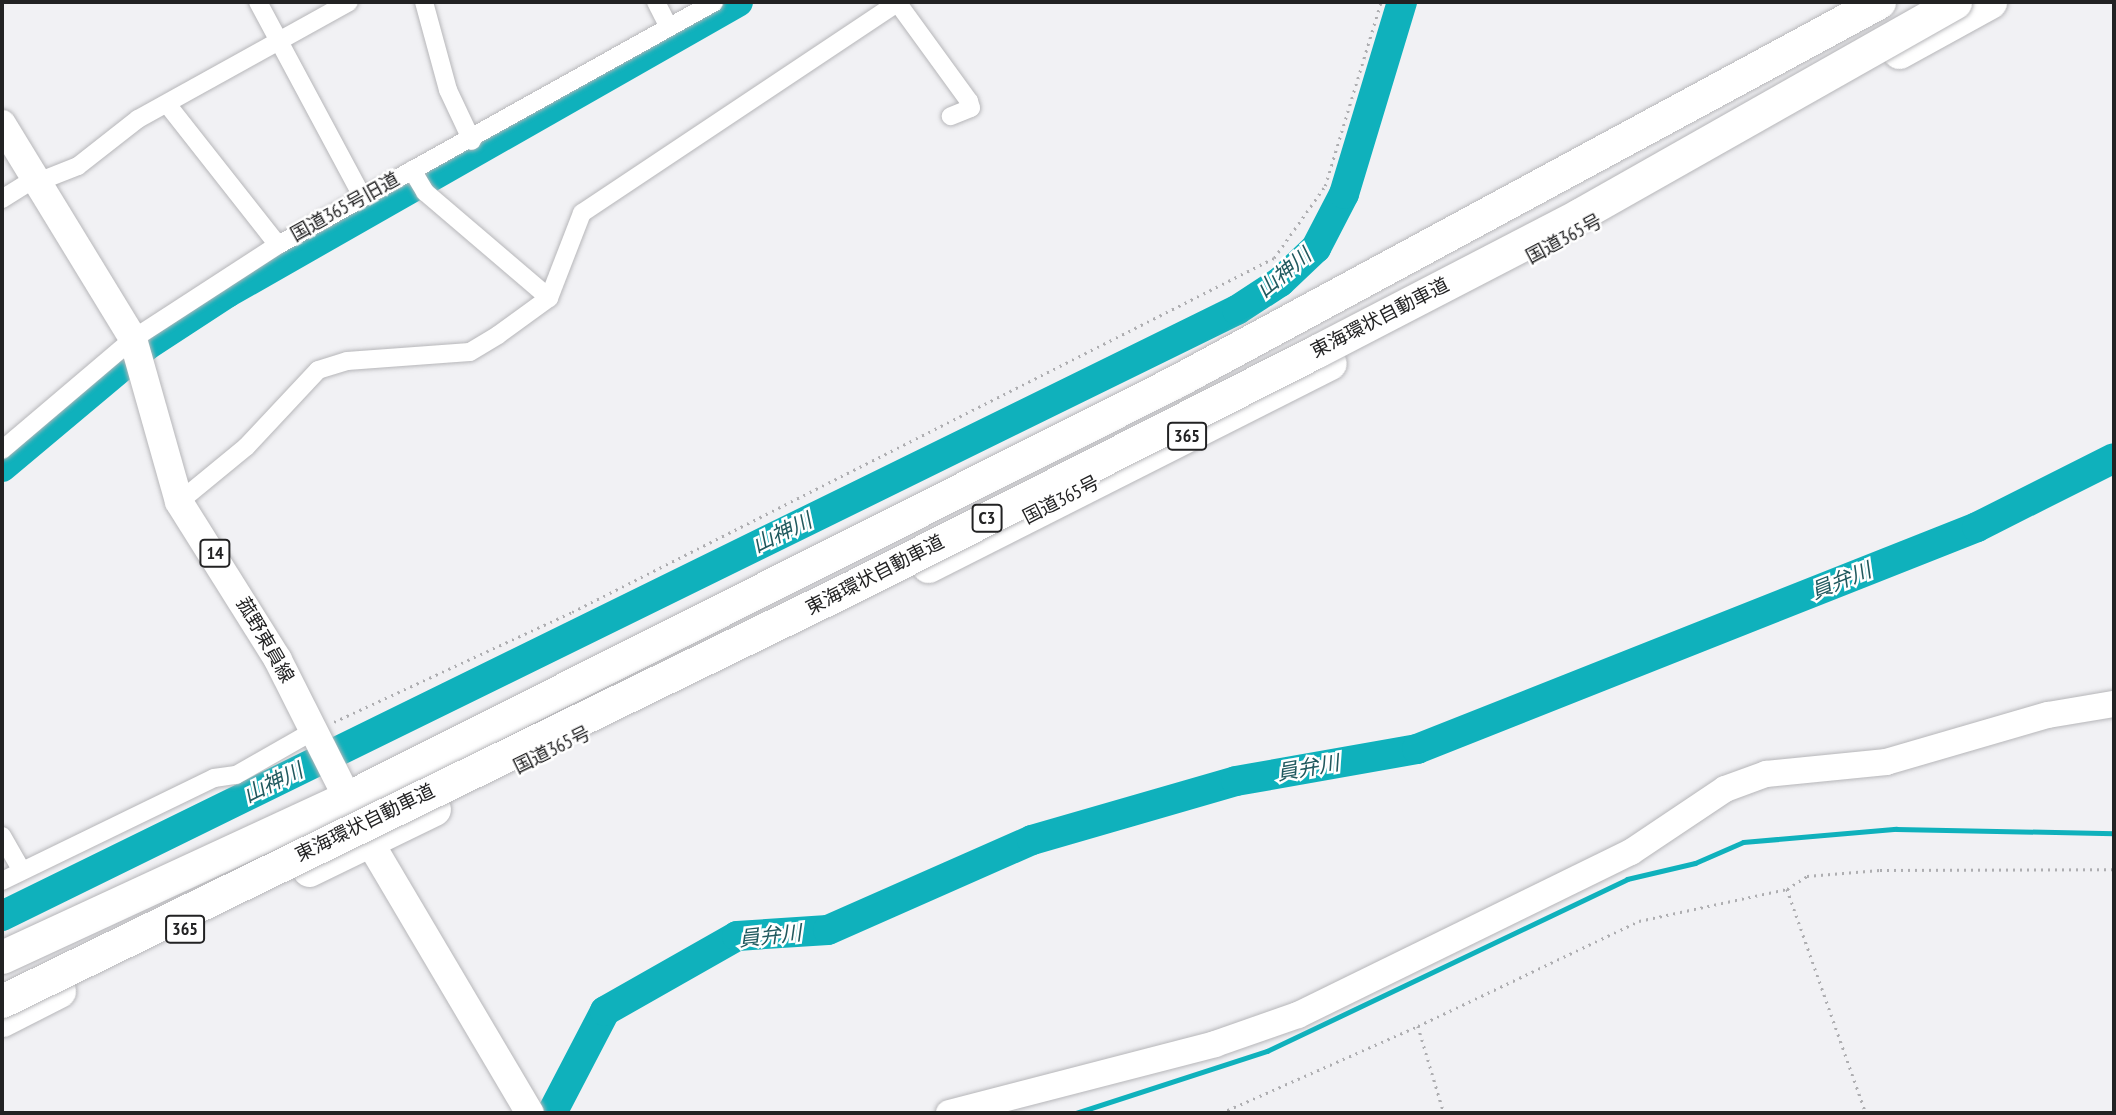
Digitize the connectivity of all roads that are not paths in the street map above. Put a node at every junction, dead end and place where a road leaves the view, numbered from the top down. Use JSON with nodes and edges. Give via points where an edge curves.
{"nodes":[{"id":1,"x":258,"y":2,"type":"edge"},
{"id":2,"x":349,"y":2,"type":"edge"},
{"id":3,"x":424,"y":2,"type":"edge"},
{"id":4,"x":656,"y":2,"type":"edge"},
{"id":5,"x":714,"y":2,"type":"edge"},
{"id":6,"x":1879,"y":2,"type":"edge"},
{"id":7,"x":1955,"y":2,"type":"edge"},
{"id":8,"x":1990,"y":2,"type":"edge"},
{"id":9,"x":892,"y":3,"type":"edge"},
{"id":10,"x":669,"y":27,"type":"junction"},
{"id":11,"x":280,"y":44,"type":"junction"},
{"id":12,"x":167,"y":104,"type":"junction"},
{"id":13,"x":951,"y":116,"type":"dead end"},
{"id":14,"x":2,"y":124,"type":"edge"},
{"id":15,"x":471,"y":141,"type":"junction"},
{"id":16,"x":34,"y":181,"type":"junction"},
{"id":17,"x":418,"y":181,"type":"junction"},
{"id":18,"x":363,"y":198,"type":"junction"},
{"id":19,"x":2,"y":199,"type":"edge"},
{"id":20,"x":278,"y":245,"type":"junction"},
{"id":21,"x":549,"y":298,"type":"junction"},
{"id":22,"x":135,"y":351,"type":"junction"},
{"id":23,"x":2,"y":450,"type":"edge"},
{"id":24,"x":179,"y":502,"type":"junction"},
{"id":25,"x":2114,"y":705,"type":"edge"},
{"id":26,"x":315,"y":736,"type":"junction"},
{"id":27,"x":345,"y":789,"type":"junction"},
{"id":28,"x":2,"y":836,"type":"edge"},
{"id":29,"x":369,"y":841,"type":"junction"},
{"id":30,"x":22,"y":871,"type":"junction"},
{"id":31,"x":2,"y":881,"type":"edge"},
{"id":32,"x":2,"y":957,"type":"edge"},
{"id":33,"x":2,"y":1001,"type":"edge"},
{"id":34,"x":2,"y":1020,"type":"edge"},
{"id":35,"x":530,"y":1113,"type":"edge"},
{"id":36,"x":950,"y":1113,"type":"edge"}],
"edges":[{"from":1,"to":11,"type":"street"},
{"from":2,"to":11,"type":"street"},
{"from":3,"to":15,"type":"street","via":[[448,90]]},
{"from":4,"to":10,"type":"street"},
{"from":5,"to":10,"type":"street","name":"国道365号旧道"},
{"from":6,"to":27,"type":"highway","number":"365","via":[[1300,318]]},
{"from":7,"to":33,"type":"highway","name":"東海環状自動車道","number":"C3","bridge":true,"via":[[1579,215],[1292,364],[850,588]]},
{"from":8,"to":29,"type":"highway","name":"国道365号","number":"365","via":[[1341,357]]},
{"from":9,"to":13,"type":"street","via":[[969,101],[971,108]]},
{"from":9,"to":21,"type":"street","via":[[582,213]]},
{"from":10,"to":15,"type":"street","name":"国道365号旧道"},
{"from":11,"to":12,"type":"street"},
{"from":11,"to":18,"type":"street"},
{"from":12,"to":16,"type":"street","via":[[78,166]]},
{"from":12,"to":20,"type":"street"},
{"from":14,"to":16,"type":"main road","name":"菰野東員線","number":"14"},
{"from":15,"to":17,"type":"street","name":"国道365号旧道"},
{"from":16,"to":19,"type":"street"},
{"from":16,"to":22,"type":"main road","name":"菰野東員線","number":"14"},
{"from":17,"to":18,"type":"street","name":"国道365号旧道"},
{"from":17,"to":21,"type":"street"},
{"from":18,"to":20,"type":"street","name":"国道365号旧道"},
{"from":20,"to":22,"type":"street","name":"国道365号旧道"},
{"from":21,"to":24,"type":"street","via":[[470,352],[347,361],[318,370],[246,447]]},
{"from":22,"to":23,"type":"street","name":"国道365号旧道"},
{"from":22,"to":24,"type":"main road","name":"菰野東員線","number":"14"},
{"from":24,"to":26,"type":"main road","name":"菰野東員線","number":"14","via":[[278,660]]},
{"from":25,"to":36,"type":"street","via":[[2048,715],[1886,762],[1766,774],[1725,789],[1631,852],[1298,1015],[1215,1044]]},
{"from":26,"to":27,"type":"main road","name":"菰野東員線","number":"14"},
{"from":26,"to":30,"type":"street","via":[[236,775],[214,778]]},
{"from":27,"to":29,"type":"main road","name":"菰野東員線","number":"14"},
{"from":27,"to":32,"type":"highway","number":"365"},
{"from":28,"to":30,"type":"street"},
{"from":29,"to":34,"type":"highway","name":"国道365号","number":"365"},
{"from":29,"to":35,"type":"main road","name":"菰野東員線","number":"14"},
{"from":30,"to":31,"type":"street"}]}
